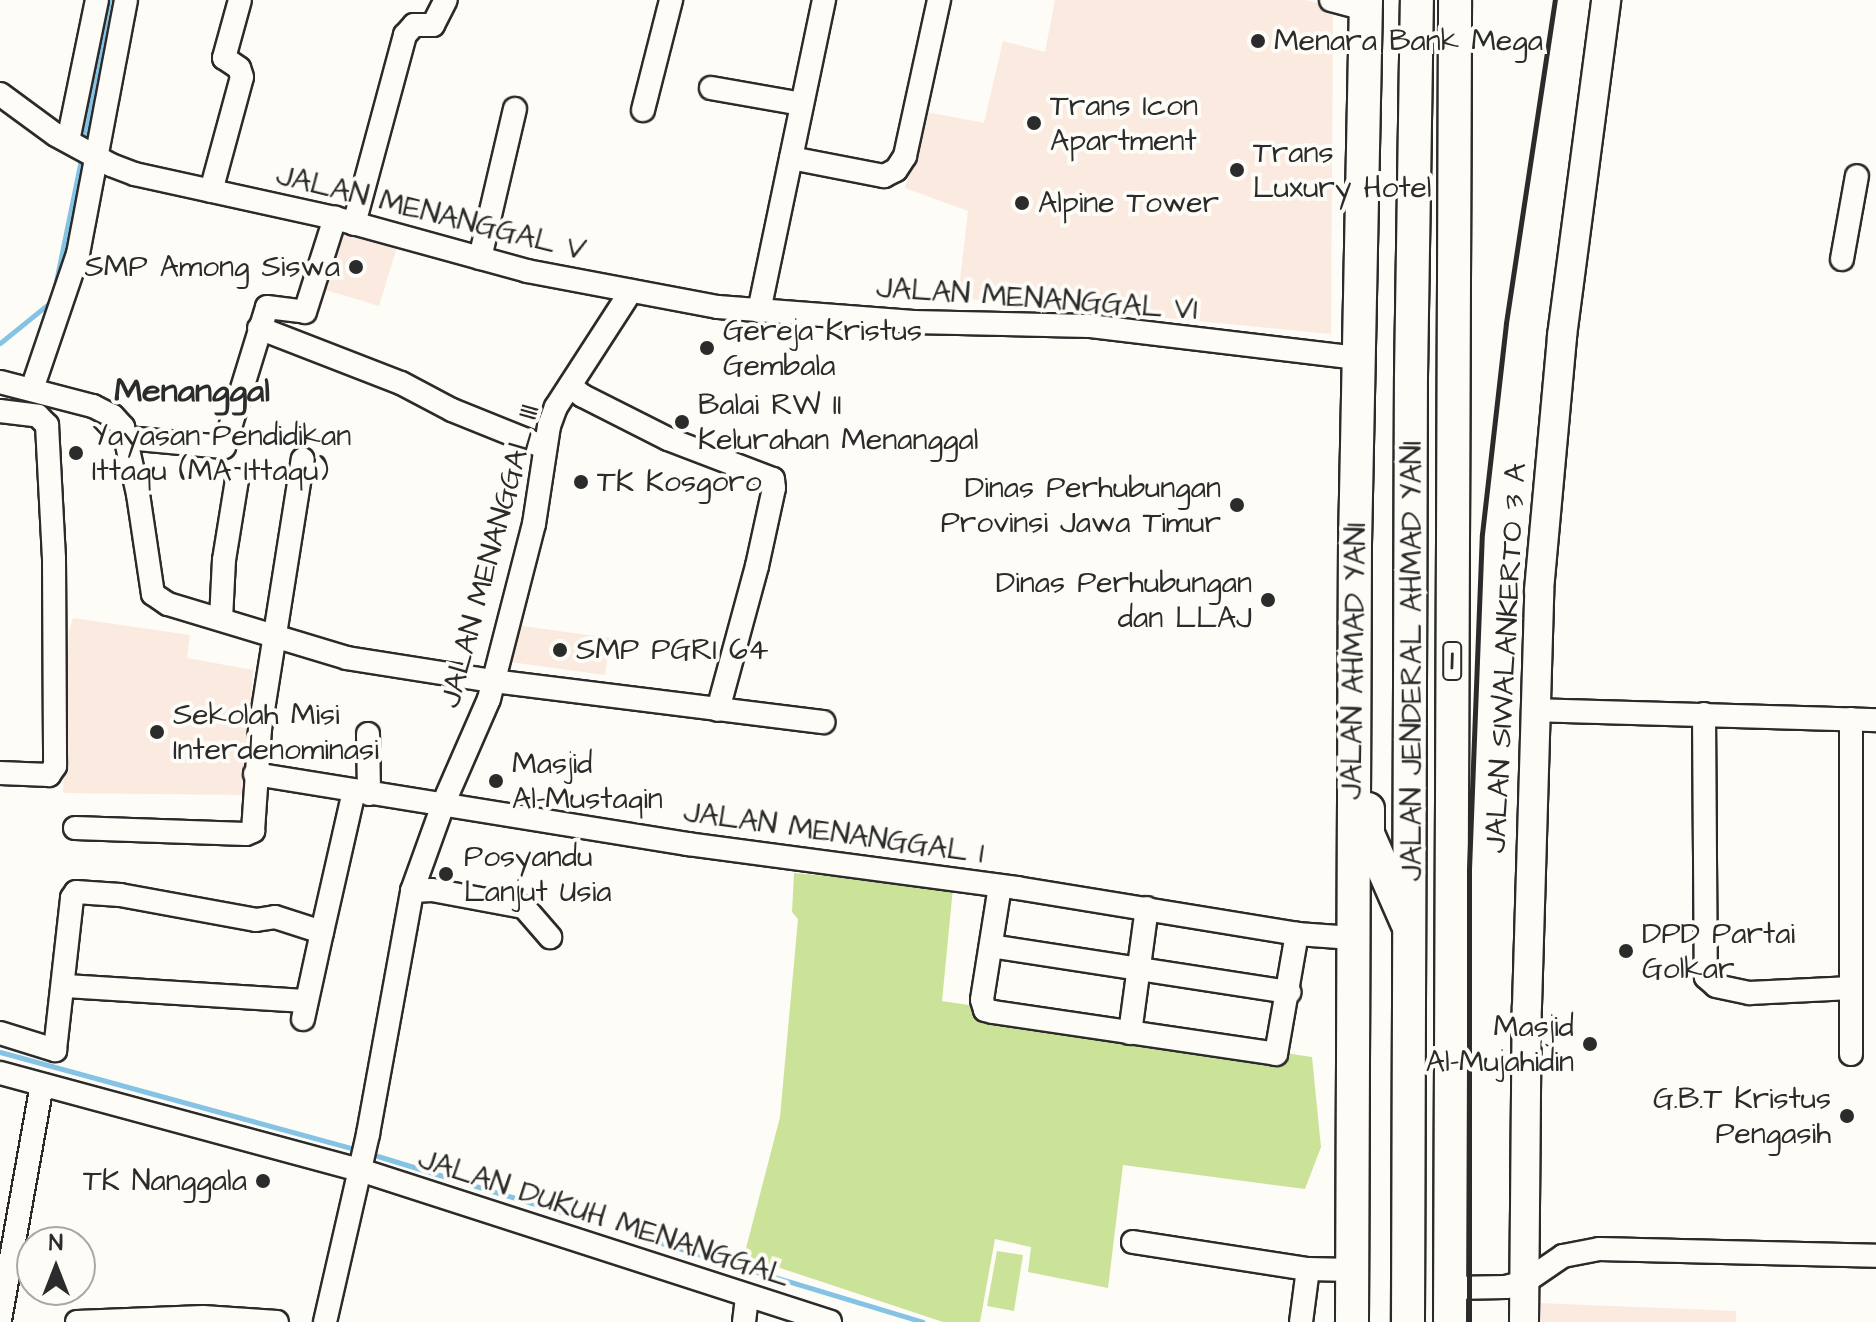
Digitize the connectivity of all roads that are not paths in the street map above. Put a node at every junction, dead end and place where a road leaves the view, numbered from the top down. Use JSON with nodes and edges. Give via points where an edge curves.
{"nodes":[{"id":1,"x":97,"y":0,"type":"edge"},
{"id":2,"x":126,"y":0,"type":"edge"},
{"id":3,"x":240,"y":0,"type":"edge"},
{"id":4,"x":446,"y":0,"type":"edge"},
{"id":5,"x":671,"y":0,"type":"edge"},
{"id":6,"x":824,"y":0,"type":"edge"},
{"id":7,"x":939,"y":0,"type":"edge"},
{"id":8,"x":1331,"y":0,"type":"edge"},
{"id":9,"x":1417,"y":0,"type":"edge"},
{"id":10,"x":1455,"y":0,"type":"edge"},
{"id":11,"x":1606,"y":0,"type":"edge"},
{"id":12,"x":1366,"y":4,"type":"edge"},
{"id":13,"x":711,"y":88,"type":"dead end"},
{"id":14,"x":0,"y":94,"type":"edge"},
{"id":15,"x":802,"y":104,"type":"junction"},
{"id":16,"x":515,"y":109,"type":"dead end"},
{"id":17,"x":643,"y":110,"type":"dead end"},
{"id":18,"x":83,"y":150,"type":"junction"},
{"id":19,"x":791,"y":158,"type":"junction"},
{"id":20,"x":1858,"y":177,"type":"edge"},
{"id":21,"x":211,"y":191,"type":"junction"},
{"id":22,"x":344,"y":221,"type":"junction"},
{"id":23,"x":480,"y":258,"type":"junction"},
{"id":24,"x":1842,"y":259,"type":"dead end"},
{"id":25,"x":631,"y":291,"type":"junction"},
{"id":26,"x":759,"y":311,"type":"junction"},
{"id":27,"x":259,"y":328,"type":"junction"},
{"id":28,"x":1357,"y":358,"type":"junction"},
{"id":29,"x":0,"y":382,"type":"edge"},
{"id":30,"x":570,"y":386,"type":"junction"},
{"id":31,"x":32,"y":389,"type":"junction"},
{"id":32,"x":0,"y":411,"type":"edge"},
{"id":33,"x":127,"y":438,"type":"junction"},
{"id":34,"x":544,"y":447,"type":"junction"},
{"id":35,"x":303,"y":459,"type":"dead end"},
{"id":36,"x":237,"y":480,"type":"dead end"},
{"id":37,"x":221,"y":619,"type":"junction"},
{"id":38,"x":273,"y":636,"type":"junction"},
{"id":39,"x":1354,"y":651,"type":"junction"},
{"id":40,"x":493,"y":681,"type":"junction"},
{"id":41,"x":718,"y":710,"type":"junction"},
{"id":42,"x":1533,"y":710,"type":"junction"},
{"id":43,"x":1704,"y":714,"type":"junction"},
{"id":44,"x":1851,"y":719,"type":"junction"},
{"id":45,"x":1876,"y":720,"type":"edge"},
{"id":46,"x":823,"y":722,"type":"dead end"},
{"id":47,"x":368,"y":734,"type":"dead end"},
{"id":48,"x":0,"y":773,"type":"edge"},
{"id":49,"x":255,"y":774,"type":"junction"},
{"id":50,"x":362,"y":793,"type":"junction"},
{"id":51,"x":444,"y":802,"type":"junction"},
{"id":52,"x":75,"y":828,"type":"dead end"},
{"id":53,"x":1000,"y":886,"type":"junction"},
{"id":54,"x":412,"y":891,"type":"junction"},
{"id":55,"x":1147,"y":908,"type":"junction"},
{"id":56,"x":322,"y":932,"type":"junction"},
{"id":57,"x":1412,"y":933,"type":"junction"},
{"id":58,"x":1297,"y":934,"type":"junction"},
{"id":59,"x":550,"y":937,"type":"dead end"},
{"id":60,"x":1353,"y":938,"type":"junction"},
{"id":61,"x":991,"y":946,"type":"junction"},
{"id":62,"x":1139,"y":968,"type":"junction"},
{"id":63,"x":65,"y":986,"type":"junction"},
{"id":64,"x":1851,"y":988,"type":"junction"},
{"id":65,"x":1289,"y":992,"type":"junction"},
{"id":66,"x":1130,"y":1033,"type":"junction"},
{"id":67,"x":3,"y":1043,"type":"edge"},
{"id":68,"x":1851,"y":1054,"type":"dead end"},
{"id":69,"x":0,"y":1073,"type":"edge"},
{"id":70,"x":42,"y":1085,"type":"junction"},
{"id":71,"x":364,"y":1153,"type":"junction"},
{"id":72,"x":1133,"y":1242,"type":"dead end"},
{"id":73,"x":1876,"y":1256,"type":"edge"},
{"id":74,"x":1308,"y":1269,"type":"junction"},
{"id":75,"x":1352,"y":1270,"type":"junction"},
{"id":76,"x":1525,"y":1282,"type":"junction"},
{"id":77,"x":1451,"y":1288,"type":"junction"},
{"id":78,"x":747,"y":1298,"type":"junction"},
{"id":79,"x":0,"y":1320,"type":"edge"},
{"id":80,"x":819,"y":1321,"type":"edge"},
{"id":81,"x":77,"y":1322,"type":"edge"},
{"id":82,"x":277,"y":1322,"type":"edge"},
{"id":83,"x":325,"y":1322,"type":"edge"},
{"id":84,"x":744,"y":1322,"type":"edge"},
{"id":85,"x":1301,"y":1322,"type":"edge"},
{"id":86,"x":1352,"y":1322,"type":"edge"},
{"id":87,"x":1408,"y":1322,"type":"edge"},
{"id":88,"x":1450,"y":1322,"type":"edge"},
{"id":89,"x":1524,"y":1322,"type":"edge"}],
"edges":[{"from":1,"to":18,"type":"street"},
{"from":2,"to":18,"type":"street"},
{"from":3,"to":21,"type":"street","via":[[224,58],[239,68],[242,77]]},
{"from":4,"to":22,"type":"street","via":[[433,25],[414,25],[405,35]]},
{"from":5,"to":17,"type":"street"},
{"from":6,"to":15,"type":"street"},
{"from":7,"to":19,"type":"street","via":[[905,156],[896,170],[884,176]]},
{"from":8,"to":12,"type":"street"},
{"from":9,"to":57,"type":"highway","name":"JALAN JENDERAL AHMAD YANI","number":"1"},
{"from":10,"to":77,"type":"highway","name":"JALAN JENDERAL AHMAD YANI","number":"1"},
{"from":11,"to":42,"type":"main road","name":"JALAN SIWALANKERTO 3 A","via":[[1562,336]]},
{"from":12,"to":28,"type":"highway","name":"JALAN AHMAD YANI"},
{"from":13,"to":15,"type":"street"},
{"from":14,"to":18,"type":"street","name":"JALAN MENANGGAL V"},
{"from":15,"to":19,"type":"street"},
{"from":16,"to":23,"type":"street"},
{"from":18,"to":21,"type":"street","name":"JALAN MENANGGAL V","via":[[135,174]]},
{"from":18,"to":31,"type":"street","via":[[78,254]]},
{"from":19,"to":26,"type":"street"},
{"from":20,"to":24,"type":"street"},
{"from":21,"to":22,"type":"street","name":"JALAN MENANGGAL V"},
{"from":22,"to":23,"type":"street","name":"JALAN MENANGGAL V"},
{"from":22,"to":27,"type":"street","via":[[305,312],[270,306]]},
{"from":23,"to":25,"type":"street","name":"JALAN MENANGGAL V"},
{"from":25,"to":26,"type":"street","name":"JALAN MENANGGAL V"},
{"from":25,"to":30,"type":"street","name":"JALAN MENANGGAL III"},
{"from":26,"to":28,"type":"street","name":"JALAN MENANGGAL VI","via":[[1089,326]]},
{"from":27,"to":33,"type":"street","via":[[224,447]]},
{"from":27,"to":34,"type":"street"},
{"from":28,"to":39,"type":"highway","name":"JALAN AHMAD YANI"},
{"from":29,"to":31,"type":"street"},
{"from":30,"to":34,"type":"street","name":"JALAN MENANGGAL III","via":[[556,407]]},
{"from":30,"to":41,"type":"street","via":[[668,439],[773,479],[757,566]]},
{"from":31,"to":33,"type":"street","via":[[113,416]]},
{"from":32,"to":48,"type":"street","via":[[44,419],[54,558],[54,768],[49,775]]},
{"from":33,"to":37,"type":"street","via":[[153,594],[168,604]]},
{"from":34,"to":40,"type":"street","name":"JALAN MENANGGAL III","via":[[534,524]]},
{"from":35,"to":38,"type":"street"},
{"from":36,"to":37,"type":"street"},
{"from":37,"to":38,"type":"street"},
{"from":38,"to":40,"type":"street","via":[[347,658]]},
{"from":38,"to":49,"type":"street"},
{"from":39,"to":57,"type":"highway","via":[[1367,671],[1368,834]]},
{"from":39,"to":60,"type":"highway","name":"JALAN AHMAD YANI"},
{"from":40,"to":41,"type":"street"},
{"from":40,"to":51,"type":"street","name":"JALAN MENANGGAL III"},
{"from":41,"to":46,"type":"street"},
{"from":42,"to":43,"type":"street"},
{"from":42,"to":76,"type":"main road","name":"JALAN SIWALANKERTO 3 A"},
{"from":43,"to":44,"type":"street"},
{"from":43,"to":64,"type":"street","via":[[1706,977],[1716,986],[1750,993]]},
{"from":44,"to":45,"type":"street"},
{"from":44,"to":64,"type":"street"},
{"from":47,"to":50,"type":"street"},
{"from":49,"to":50,"type":"street","name":"JALAN MENANGGAL I"},
{"from":49,"to":52,"type":"street","via":[[254,828],[246,834]]},
{"from":50,"to":51,"type":"street","name":"JALAN MENANGGAL I"},
{"from":50,"to":56,"type":"street"},
{"from":51,"to":53,"type":"street","name":"JALAN MENANGGAL I","via":[[688,844]]},
{"from":51,"to":54,"type":"street","name":"JALAN MENANGGAL III"},
{"from":53,"to":55,"type":"street","name":"JALAN MENANGGAL I"},
{"from":53,"to":61,"type":"street"},
{"from":54,"to":59,"type":"street","via":[[520,906]]},
{"from":54,"to":71,"type":"street","name":"JALAN MENANGGAL III"},
{"from":55,"to":58,"type":"street","name":"JALAN MENANGGAL I"},
{"from":55,"to":62,"type":"street"},
{"from":56,"to":63,"type":"street","via":[[305,1010]]},
{"from":56,"to":63,"type":"street","via":[[275,917],[256,920],[76,892]]},
{"from":57,"to":87,"type":"highway","name":"JALAN JENDERAL AHMAD YANI","number":"1"},
{"from":58,"to":60,"type":"street","name":"JALAN MENANGGAL I"},
{"from":58,"to":65,"type":"street"},
{"from":60,"to":75,"type":"highway","name":"JALAN AHMAD YANI"},
{"from":61,"to":62,"type":"street"},
{"from":61,"to":66,"type":"street","via":[[985,1010]]},
{"from":62,"to":65,"type":"street"},
{"from":62,"to":66,"type":"street"},
{"from":63,"to":67,"type":"street","via":[[55,1050]]},
{"from":64,"to":68,"type":"street"},
{"from":65,"to":66,"type":"street","via":[[1276,1054]]},
{"from":69,"to":70,"type":"street","name":"JALAN DUKUH MENANGGAL"},
{"from":70,"to":71,"type":"street","name":"JALAN DUKUH MENANGGAL"},
{"from":70,"to":79,"type":"street"},
{"from":71,"to":78,"type":"street","name":"JALAN DUKUH MENANGGAL"},
{"from":71,"to":83,"type":"street"},
{"from":72,"to":74,"type":"street"},
{"from":73,"to":76,"type":"street","via":[[1599,1249],[1563,1256]]},
{"from":74,"to":75,"type":"street"},
{"from":74,"to":85,"type":"street"},
{"from":75,"to":86,"type":"highway","name":"JALAN AHMAD YANI"},
{"from":76,"to":77,"type":"street"},
{"from":76,"to":89,"type":"main road","name":"JALAN SIWALANKERTO 3 A"},
{"from":77,"to":88,"type":"highway","name":"JALAN JENDERAL AHMAD YANI","number":"1"},
{"from":78,"to":80,"type":"street","name":"JALAN DUKUH MENANGGAL"},
{"from":78,"to":84,"type":"street"},
{"from":81,"to":82,"type":"street","via":[[203,1317]]}]}
